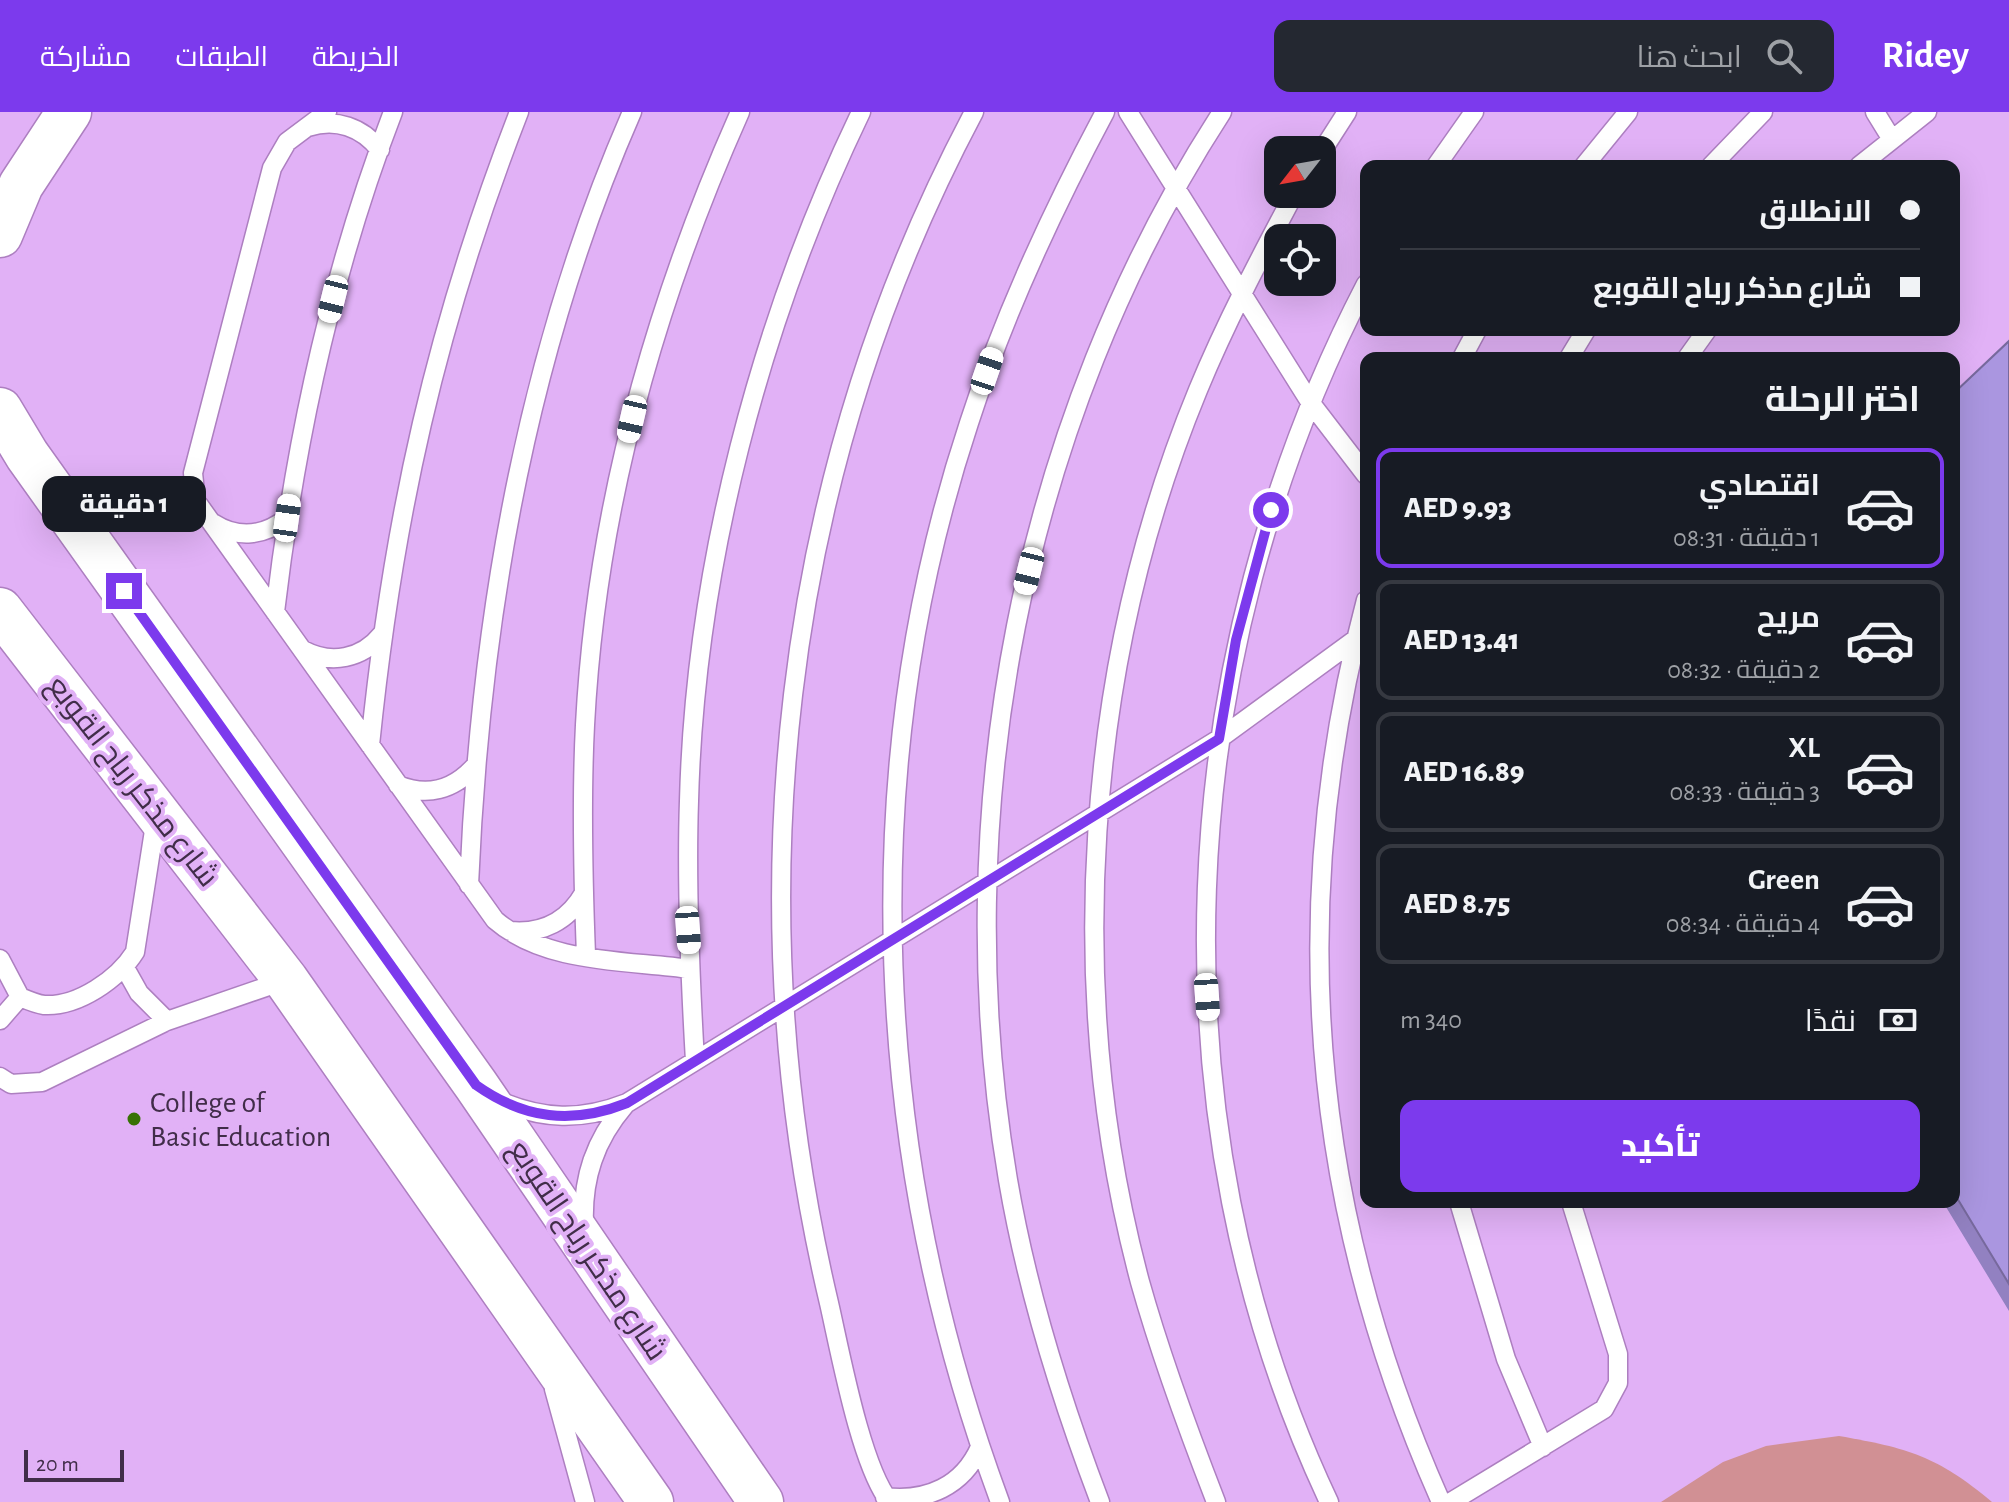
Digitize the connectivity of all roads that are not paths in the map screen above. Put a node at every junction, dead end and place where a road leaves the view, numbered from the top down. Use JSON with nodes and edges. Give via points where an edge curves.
{"nodes":[{"id":1,"x":69,"y":112,"type":"edge"},
{"id":2,"x":327,"y":112,"type":"edge"},
{"id":3,"x":393,"y":112,"type":"edge"},
{"id":4,"x":519,"y":112,"type":"edge"},
{"id":5,"x":632,"y":112,"type":"edge"},
{"id":6,"x":740,"y":112,"type":"edge"},
{"id":7,"x":861,"y":112,"type":"edge"},
{"id":8,"x":974,"y":112,"type":"edge"},
{"id":9,"x":1105,"y":112,"type":"edge"},
{"id":10,"x":1128,"y":112,"type":"edge"},
{"id":11,"x":1222,"y":112,"type":"edge"},
{"id":12,"x":1347,"y":112,"type":"edge"},
{"id":13,"x":1474,"y":112,"type":"edge"},
{"id":14,"x":1628,"y":112,"type":"edge"},
{"id":15,"x":1763,"y":112,"type":"edge"},
{"id":16,"x":1875,"y":112,"type":"edge"},
{"id":17,"x":1927,"y":112,"type":"edge"},
{"id":18,"x":298,"y":131,"type":"junction"},
{"id":19,"x":1332,"y":136,"type":"edge"},
{"id":20,"x":1891,"y":138,"type":"junction"},
{"id":21,"x":380,"y":150,"type":"junction"},
{"id":22,"x":1440,"y":160,"type":"edge"},
{"id":23,"x":1589,"y":160,"type":"edge"},
{"id":24,"x":1717,"y":160,"type":"edge"},
{"id":25,"x":1866,"y":160,"type":"edge"},
{"id":26,"x":1176,"y":190,"type":"junction"},
{"id":27,"x":1287,"y":208,"type":"edge"},
{"id":28,"x":0,"y":235,"type":"edge"},
{"id":29,"x":1241,"y":294,"type":"junction"},
{"id":30,"x":1360,"y":297,"type":"edge"},
{"id":31,"x":1310,"y":402,"type":"junction"},
{"id":32,"x":0,"y":410,"type":"edge"},
{"id":33,"x":1360,"y":467,"type":"edge"},
{"id":34,"x":287,"y":518,"type":"junction"},
{"id":35,"x":210,"y":521,"type":"junction"},
{"id":36,"x":0,"y":610,"type":"edge"},
{"id":37,"x":275,"y":612,"type":"junction"},
{"id":38,"x":382,"y":634,"type":"junction"},
{"id":39,"x":1360,"y":642,"type":"edge"},
{"id":40,"x":1360,"y":645,"type":"edge"},
{"id":41,"x":303,"y":650,"type":"junction"},
{"id":42,"x":1219,"y":739,"type":"junction"},
{"id":43,"x":370,"y":745,"type":"junction"},
{"id":44,"x":474,"y":767,"type":"junction"},
{"id":45,"x":398,"y":785,"type":"junction"},
{"id":46,"x":157,"y":811,"type":"junction"},
{"id":47,"x":1100,"y":812,"type":"junction"},
{"id":48,"x":988,"y":881,"type":"junction"},
{"id":49,"x":469,"y":885,"type":"junction"},
{"id":50,"x":584,"y":893,"type":"junction"},
{"id":51,"x":507,"y":930,"type":"junction"},
{"id":52,"x":892,"y":940,"type":"junction"},
{"id":53,"x":586,"y":955,"type":"junction"},
{"id":54,"x":0,"y":959,"type":"edge"},
{"id":55,"x":125,"y":968,"type":"junction"},
{"id":56,"x":690,"y":969,"type":"junction"},
{"id":57,"x":286,"y":980,"type":"junction"},
{"id":58,"x":20,"y":997,"type":"junction"},
{"id":59,"x":783,"y":1007,"type":"junction"},
{"id":60,"x":0,"y":1020,"type":"edge"},
{"id":61,"x":167,"y":1021,"type":"junction"},
{"id":62,"x":695,"y":1061,"type":"junction"},
{"id":63,"x":0,"y":1077,"type":"edge"},
{"id":64,"x":476,"y":1085,"type":"junction"},
{"id":65,"x":627,"y":1103,"type":"junction"},
{"id":66,"x":1461,"y":1208,"type":"edge"},
{"id":67,"x":1573,"y":1208,"type":"edge"},
{"id":68,"x":588,"y":1248,"type":"junction"},
{"id":69,"x":542,"y":1348,"type":"junction"},
{"id":70,"x":980,"y":1447,"type":"junction"},
{"id":71,"x":1543,"y":1447,"type":"junction"},
{"id":72,"x":887,"y":1500,"type":"edge"},
{"id":73,"x":585,"y":1502,"type":"edge"},
{"id":74,"x":651,"y":1502,"type":"edge"},
{"id":75,"x":761,"y":1502,"type":"edge"},
{"id":76,"x":1000,"y":1502,"type":"edge"},
{"id":77,"x":1100,"y":1502,"type":"edge"},
{"id":78,"x":1216,"y":1502,"type":"edge"},
{"id":79,"x":1329,"y":1502,"type":"edge"},
{"id":80,"x":1441,"y":1502,"type":"edge"},
{"id":81,"x":1451,"y":1502,"type":"edge"}],
"edges":[{"from":1,"to":28,"type":"street","via":[[21,185]]},
{"from":2,"to":18,"type":"lane"},
{"from":3,"to":21,"type":"lane"},
{"from":4,"to":38,"type":"lane","via":[[481,210],[441,340],[408,472]]},
{"from":5,"to":44,"type":"lane","via":[[582,244],[533,410],[497,579]]},
{"from":6,"to":50,"type":"lane","via":[[670,285],[613,501],[595,611],[585,723]]},
{"from":7,"to":56,"type":"lane","via":[[789,284],[750,410],[720,538],[700,667],[689,798]]},
{"from":8,"to":59,"type":"lane","via":[[909,249],[873,343],[817,538],[786,738],[780,839]]},
{"from":9,"to":52,"type":"lane","via":[[1007,317],[944,509],[910,678],[893,850]]},
{"from":10,"to":26,"type":"lane"},
{"from":11,"to":26,"type":"lane"},
{"from":12,"to":19,"type":"lane"},
{"from":13,"to":22,"type":"lane"},
{"from":14,"to":23,"type":"lane"},
{"from":15,"to":24,"type":"lane"},
{"from":16,"to":20,"type":"lane"},
{"from":17,"to":20,"type":"lane"},
{"from":18,"to":21,"type":"lane","via":[[321,123],[346,125]]},
{"from":18,"to":35,"type":"lane","via":[[272,168],[193,473],[196,501]]},
{"from":20,"to":25,"type":"lane"},
{"from":21,"to":34,"type":"lane","via":[[321,345]]},
{"from":26,"to":29,"type":"lane"},
{"from":26,"to":48,"type":"lane","via":[[1095,359],[1042,517],[1006,680]]},
{"from":27,"to":29,"type":"lane"},
{"from":29,"to":31,"type":"lane"},
{"from":29,"to":47,"type":"lane","via":[[1197,392],[1161,494],[1112,704]]},
{"from":30,"to":31,"type":"lane"},
{"from":31,"to":33,"type":"lane"},
{"from":31,"to":42,"type":"lane","via":[[1252,575]]},
{"from":32,"to":64,"type":"street","name":"شارع مذكر رباح القوبع"},
{"from":34,"to":35,"type":"lane","via":[[272,529],[245,534]]},
{"from":34,"to":37,"type":"lane"},
{"from":35,"to":37,"type":"lane"},
{"from":36,"to":46,"type":"street","name":"شارع مذكر رباح القوبع"},
{"from":37,"to":41,"type":"lane"},
{"from":38,"to":41,"type":"lane","via":[[359,653],[340,659]]},
{"from":38,"to":43,"type":"lane"},
{"from":39,"to":42,"type":"lane"},
{"from":40,"to":80,"type":"lane","via":[[1330,773],[1318,909],[1328,1114],[1370,1315]]},
{"from":41,"to":43,"type":"lane"},
{"from":42,"to":47,"type":"lane"},
{"from":42,"to":79,"type":"lane","via":[[1206,908],[1217,1109],[1258,1307]]},
{"from":43,"to":45,"type":"lane"},
{"from":44,"to":45,"type":"lane","via":[[459,782],[440,790]]},
{"from":44,"to":49,"type":"lane"},
{"from":45,"to":49,"type":"lane"},
{"from":46,"to":55,"type":"lane","via":[[135,952]]},
{"from":46,"to":57,"type":"street","name":"شارع مذكر رباح القوبع"},
{"from":47,"to":48,"type":"lane"},
{"from":47,"to":78,"type":"lane","via":[[1095,930],[1100,1048],[1115,1165],[1148,1309]]},
{"from":48,"to":52,"type":"lane"},
{"from":48,"to":77,"type":"lane","via":[[989,1014],[1008,1180],[1045,1342]]},
{"from":49,"to":51,"type":"lane"},
{"from":50,"to":51,"type":"lane","via":[[552,925]]},
{"from":50,"to":53,"type":"lane"},
{"from":51,"to":53,"type":"lane","via":[[535,945]]},
{"from":52,"to":59,"type":"lane"},
{"from":52,"to":70,"type":"lane","via":[[902,1096],[916,1196],[933,1281]]},
{"from":53,"to":56,"type":"lane"},
{"from":54,"to":58,"type":"lane"},
{"from":55,"to":58,"type":"lane","via":[[75,1000],[44,1005]]},
{"from":55,"to":61,"type":"lane","via":[[139,993]]},
{"from":56,"to":62,"type":"lane"},
{"from":57,"to":61,"type":"lane"},
{"from":57,"to":69,"type":"street","name":"شارع مذكر رباح القوبع"},
{"from":58,"to":60,"type":"lane"},
{"from":59,"to":62,"type":"lane"},
{"from":59,"to":72,"type":"lane","via":[[796,1143],[815,1242],[868,1456]]},
{"from":61,"to":63,"type":"lane","via":[[42,1082],[11,1084]]},
{"from":62,"to":65,"type":"lane"},
{"from":64,"to":65,"type":"lane","via":[[510,1106],[549,1117],[575,1118]]},
{"from":64,"to":68,"type":"street","name":"شارع مذكر رباح القوبع"},
{"from":65,"to":68,"type":"lane","via":[[591,1160],[583,1203]]},
{"from":66,"to":71,"type":"lane","via":[[1506,1359]]},
{"from":67,"to":71,"type":"lane","via":[[1620,1374],[1604,1409]]},
{"from":68,"to":75,"type":"street","name":"شارع مذكر رباح القوبع"},
{"from":69,"to":73,"type":"lane"},
{"from":69,"to":74,"type":"street","name":"شارع مذكر رباح القوبع"},
{"from":70,"to":72,"type":"lane","via":[[964,1474],[938,1493]]},
{"from":70,"to":76,"type":"lane"},
{"from":71,"to":81,"type":"lane"}]}
